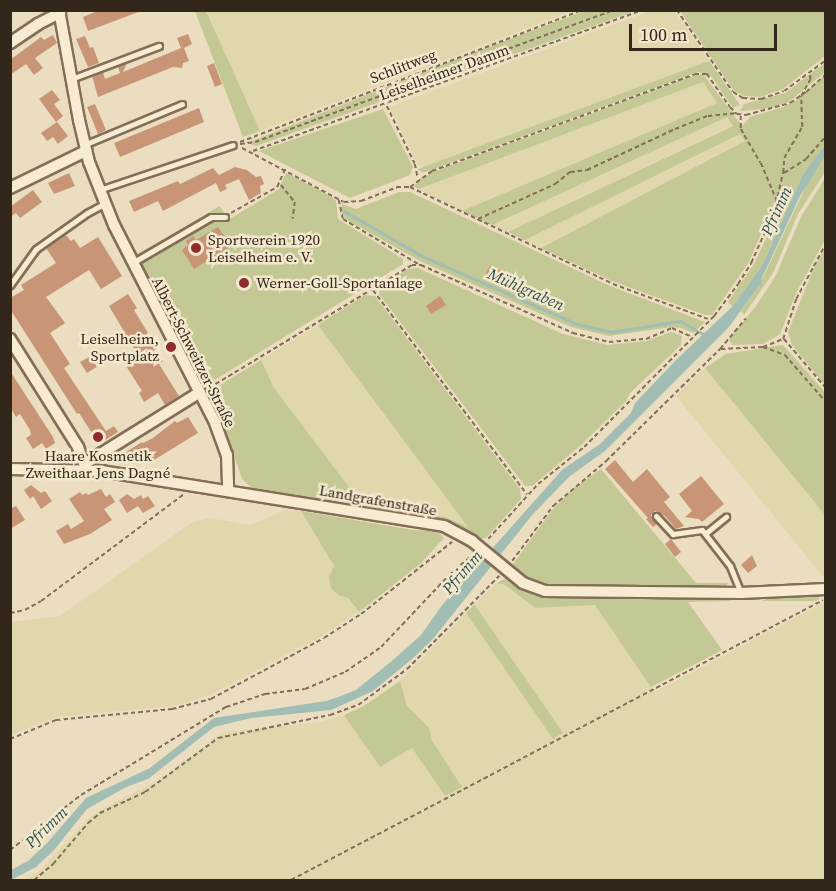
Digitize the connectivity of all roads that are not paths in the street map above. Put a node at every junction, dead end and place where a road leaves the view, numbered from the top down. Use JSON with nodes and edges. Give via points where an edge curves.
{"nodes":[{"id":1,"x":63,"y":11,"type":"edge"},
{"id":2,"x":10,"y":43,"type":"edge"},
{"id":3,"x":159,"y":46,"type":"dead end"},
{"id":4,"x":71,"y":79,"type":"junction"},
{"id":5,"x":182,"y":104,"type":"dead end"},
{"id":6,"x":233,"y":145,"type":"road end"},
{"id":7,"x":85,"y":148,"type":"junction"},
{"id":8,"x":10,"y":188,"type":"edge"},
{"id":9,"x":99,"y":190,"type":"junction"},
{"id":10,"x":104,"y":204,"type":"junction"},
{"id":11,"x":225,"y":217,"type":"road end"},
{"id":12,"x":132,"y":263,"type":"junction"},
{"id":13,"x":10,"y":285,"type":"edge"},
{"id":14,"x":10,"y":339,"type":"edge"},
{"id":15,"x":200,"y":392,"type":"junction"},
{"id":16,"x":86,"y":466,"type":"junction"},
{"id":17,"x":10,"y":469,"type":"edge"},
{"id":18,"x":228,"y":491,"type":"junction"},
{"id":19,"x":656,"y":516,"type":"dead end"},
{"id":20,"x":726,"y":517,"type":"dead end"},
{"id":21,"x":706,"y":533,"type":"junction"},
{"id":22,"x":825,"y":589,"type":"edge"},
{"id":23,"x":741,"y":593,"type":"junction"}],
"edges":[{"from":1,"to":2,"type":"street"},
{"from":1,"to":4,"type":"street","name":"Albert-Schweitzer-Straße"},
{"from":3,"to":4,"type":"lane"},
{"from":4,"to":7,"type":"street","name":"Albert-Schweitzer-Straße"},
{"from":5,"to":7,"type":"lane"},
{"from":6,"to":9,"type":"lane"},
{"from":7,"to":8,"type":"street"},
{"from":7,"to":9,"type":"street","name":"Albert-Schweitzer-Straße"},
{"from":9,"to":10,"type":"street","name":"Albert-Schweitzer-Straße"},
{"from":10,"to":12,"type":"street","name":"Albert-Schweitzer-Straße"},
{"from":10,"to":13,"type":"lane","via":[[36,249]]},
{"from":11,"to":12,"type":"lane","via":[[211,217]]},
{"from":12,"to":15,"type":"street","name":"Albert-Schweitzer-Straße"},
{"from":14,"to":16,"type":"street"},
{"from":15,"to":16,"type":"street"},
{"from":15,"to":18,"type":"street","name":"Albert-Schweitzer-Straße","via":[[227,455]]},
{"from":16,"to":17,"type":"street","name":"Landgrafenstraße"},
{"from":16,"to":18,"type":"street","name":"Landgrafenstraße"},
{"from":18,"to":23,"type":"street","name":"Landgrafenstraße","via":[[425,523],[462,534],[502,569],[531,587],[561,593]]},
{"from":19,"to":21,"type":"lane","via":[[673,534],[698,528]]},
{"from":20,"to":21,"type":"lane"},
{"from":21,"to":23,"type":"lane","via":[[730,566]]},
{"from":22,"to":23,"type":"street","name":"Landgrafenstraße"}]}
